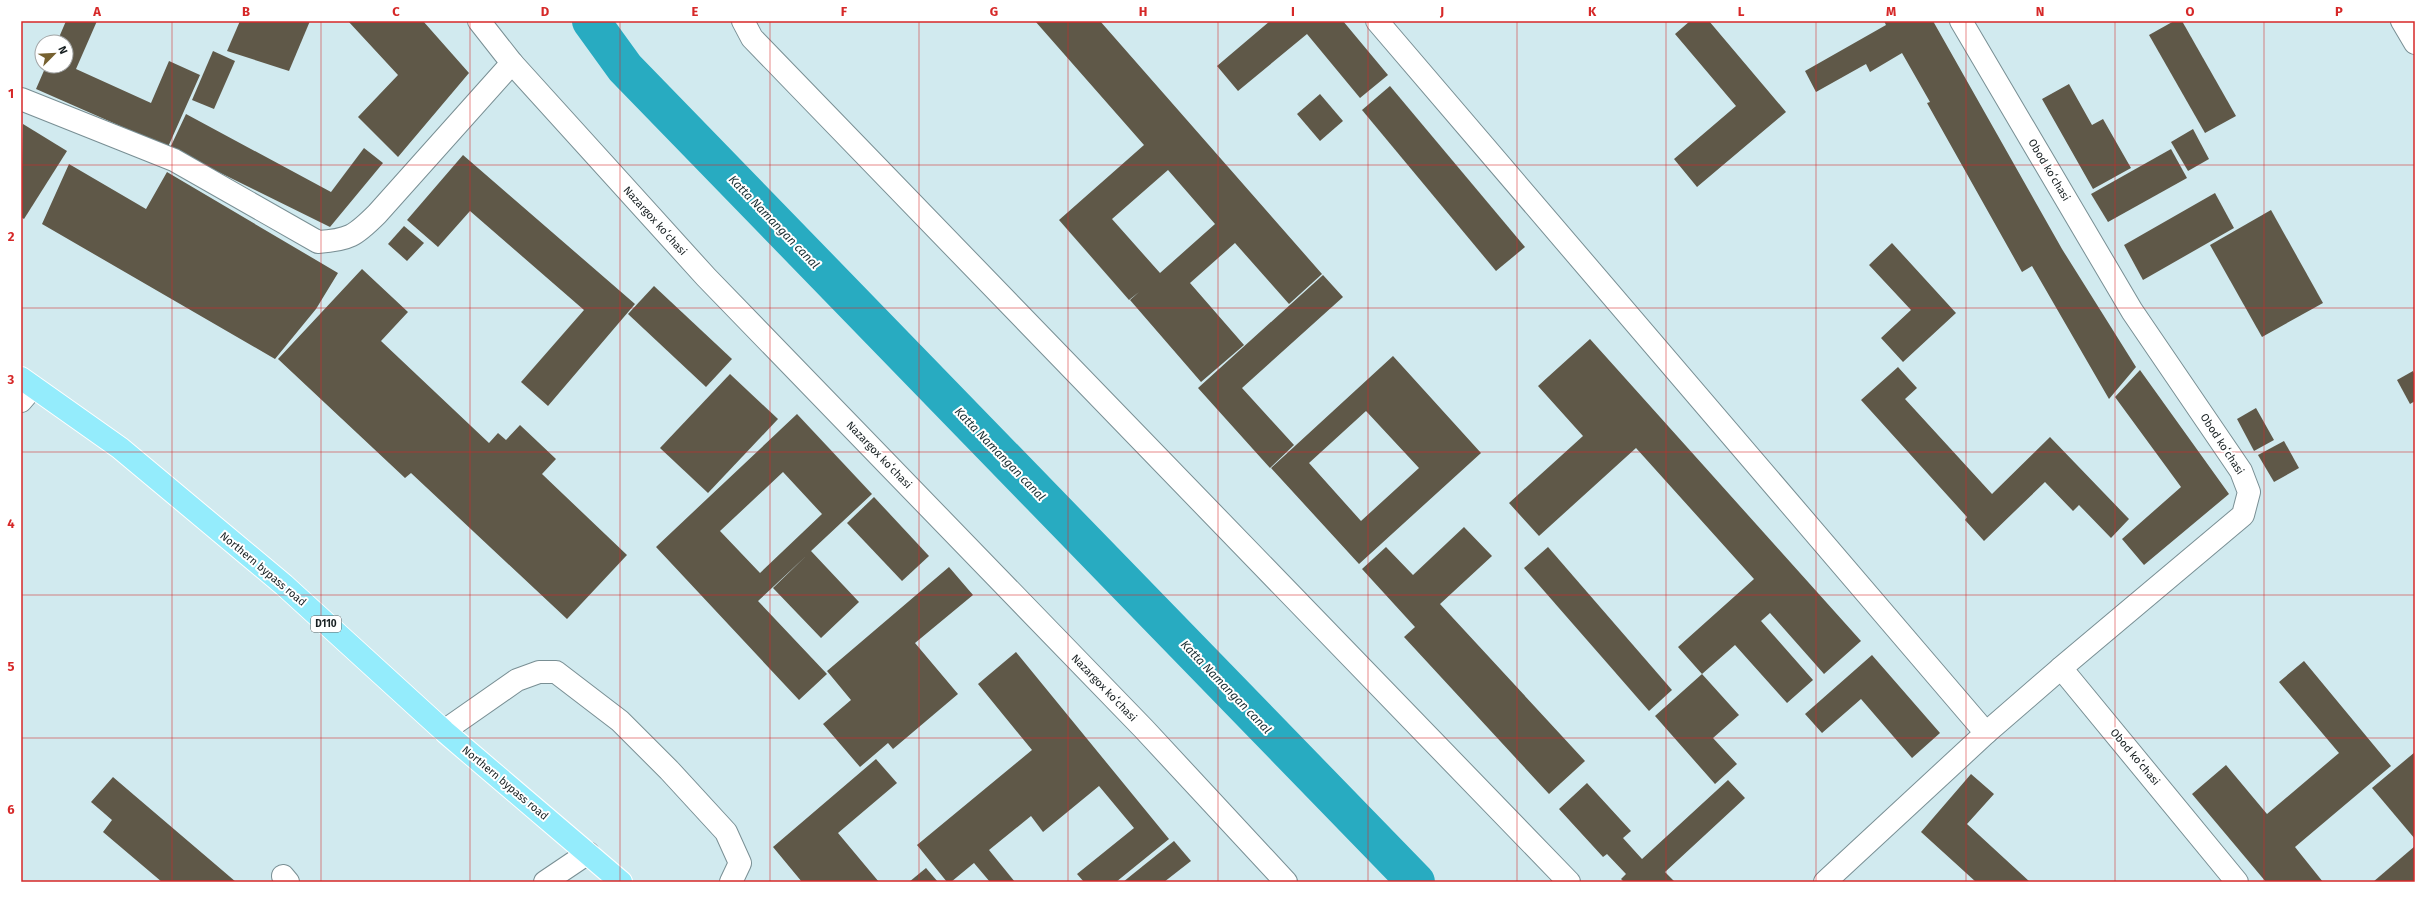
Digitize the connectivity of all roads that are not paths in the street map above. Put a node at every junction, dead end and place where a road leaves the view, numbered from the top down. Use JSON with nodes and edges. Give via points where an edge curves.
{"nodes":[{"id":1,"x":479,"y":21,"type":"edge"},
{"id":2,"x":1377,"y":21,"type":"edge"},
{"id":3,"x":1961,"y":21,"type":"edge"},
{"id":4,"x":2402,"y":21,"type":"edge"},
{"id":5,"x":742,"y":22,"type":"edge"},
{"id":6,"x":2415,"y":43,"type":"edge"},
{"id":7,"x":512,"y":63,"type":"junction"},
{"id":8,"x":21,"y":99,"type":"edge"},
{"id":9,"x":25,"y":389,"type":"edge"},
{"id":10,"x":2062,"y":668,"type":"junction"},
{"id":11,"x":444,"y":731,"type":"junction"},
{"id":12,"x":1986,"y":733,"type":"junction"},
{"id":13,"x":588,"y":853,"type":"junction"},
{"id":14,"x":546,"y":882,"type":"edge"},
{"id":15,"x":621,"y":882,"type":"edge"},
{"id":16,"x":731,"y":882,"type":"edge"},
{"id":17,"x":1286,"y":882,"type":"edge"},
{"id":18,"x":1569,"y":882,"type":"edge"},
{"id":19,"x":1826,"y":882,"type":"edge"},
{"id":20,"x":2237,"y":882,"type":"edge"}],
"edges":[{"from":1,"to":7,"type":"street","name":"Nazargox koʻchasi"},
{"from":2,"to":12,"type":"street"},
{"from":3,"to":10,"type":"street","name":"Obod koʻchasi","via":[[2132,311],[2241,471],[2249,492],[2243,515]]},
{"from":4,"to":6,"type":"street"},
{"from":5,"to":18,"type":"street","via":[[758,44]]},
{"from":7,"to":8,"type":"street","via":[[377,214],[359,232],[341,241],[318,242],[174,160]]},
{"from":7,"to":17,"type":"street","name":"Nazargox koʻchasi","via":[[706,277],[1144,729]]},
{"from":9,"to":11,"type":"main road","name":"Northern bypass road","number":"D110","via":[[120,448],[284,585]]},
{"from":10,"to":12,"type":"street"},
{"from":10,"to":20,"type":"street","name":"Obod koʻchasi"},
{"from":11,"to":13,"type":"main road","name":"Northern bypass road","number":"D110"},
{"from":11,"to":16,"type":"street","via":[[517,680],[538,672],[556,672],[620,721],[726,832],[740,863]]},
{"from":12,"to":19,"type":"street"},
{"from":13,"to":14,"type":"street"},
{"from":13,"to":15,"type":"main road","name":"Northern bypass road","number":"D110"}]}
